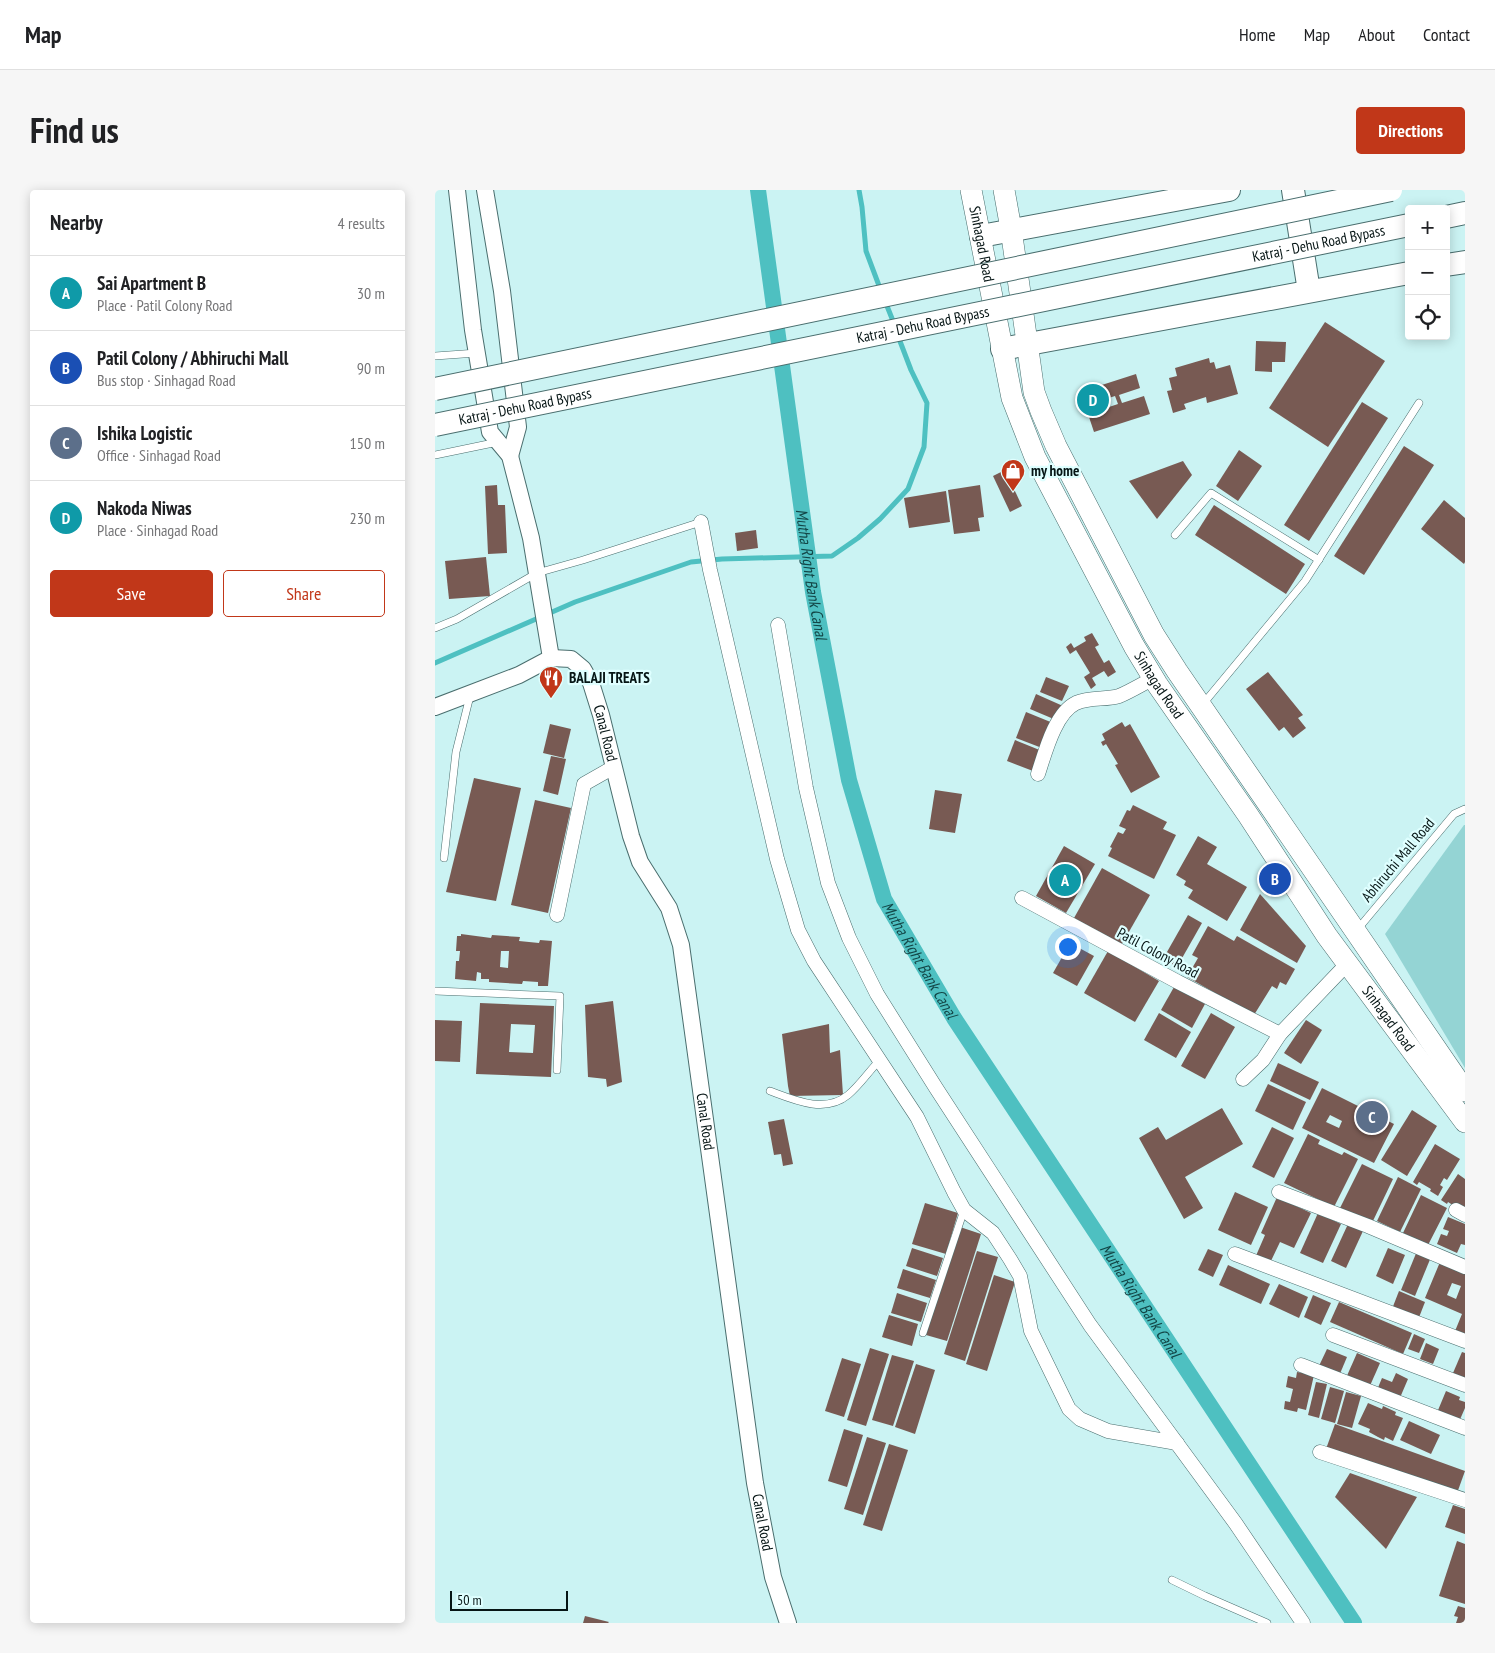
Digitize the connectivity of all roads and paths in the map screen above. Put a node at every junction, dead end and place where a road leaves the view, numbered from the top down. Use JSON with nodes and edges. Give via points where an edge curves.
{"nodes":[{"id":1,"x":457,"y":190,"type":"edge"},
{"id":2,"x":485,"y":190,"type":"edge"},
{"id":3,"x":971,"y":190,"type":"edge"},
{"id":4,"x":1004,"y":190,"type":"edge"},
{"id":5,"x":1229,"y":190,"type":"edge"},
{"id":6,"x":1293,"y":190,"type":"edge"},
{"id":7,"x":1391,"y":190,"type":"edge"},
{"id":8,"x":1465,"y":213,"type":"edge"},
{"id":9,"x":1450,"y":216,"type":"edge"},
{"id":10,"x":1405,"y":226,"type":"edge"},
{"id":11,"x":1011,"y":229,"type":"junction"},
{"id":12,"x":981,"y":236,"type":"junction"},
{"id":13,"x":1465,"y":262,"type":"edge"},
{"id":14,"x":1450,"y":265,"type":"edge"},
{"id":15,"x":1405,"y":273,"type":"edge"},
{"id":16,"x":1309,"y":292,"type":"junction"},
{"id":17,"x":1027,"y":344,"type":"junction"},
{"id":18,"x":1002,"y":349,"type":"junction"},
{"id":19,"x":477,"y":353,"type":"junction"},
{"id":20,"x":435,"y":356,"type":"edge"},
{"id":21,"x":435,"y":389,"type":"edge"},
{"id":22,"x":1419,"y":403,"type":"dead end"},
{"id":23,"x":435,"y":425,"type":"edge"},
{"id":24,"x":498,"y":442,"type":"junction"},
{"id":25,"x":435,"y":455,"type":"edge"},
{"id":26,"x":510,"y":456,"type":"junction"},
{"id":27,"x":701,"y":522,"type":"joint"},
{"id":28,"x":1175,"y":535,"type":"dead end"},
{"id":29,"x":1319,"y":560,"type":"junction"},
{"id":30,"x":537,"y":573,"type":"junction"},
{"id":31,"x":778,"y":625,"type":"dead end"},
{"id":32,"x":435,"y":628,"type":"edge"},
{"id":33,"x":551,"y":658,"type":"junction"},
{"id":34,"x":1154,"y":678,"type":"junction"},
{"id":35,"x":471,"y":695,"type":"junction"},
{"id":36,"x":1201,"y":706,"type":"junction"},
{"id":37,"x":435,"y":708,"type":"edge"},
{"id":38,"x":614,"y":767,"type":"junction"},
{"id":39,"x":1038,"y":774,"type":"dead end"},
{"id":40,"x":1465,"y":809,"type":"edge"},
{"id":41,"x":444,"y":858,"type":"dead end"},
{"id":42,"x":1022,"y":898,"type":"dead end"},
{"id":43,"x":557,"y":915,"type":"dead end"},
{"id":44,"x":1355,"y":932,"type":"junction"},
{"id":45,"x":1347,"y":964,"type":"junction"},
{"id":46,"x":435,"y":991,"type":"edge"},
{"id":47,"x":1280,"y":1034,"type":"junction"},
{"id":48,"x":880,"y":1059,"type":"junction"},
{"id":49,"x":557,"y":1070,"type":"dead end"},
{"id":50,"x":1243,"y":1079,"type":"dead end"},
{"id":51,"x":770,"y":1090,"type":"dead end"},
{"id":52,"x":1465,"y":1091,"type":"edge"},
{"id":53,"x":1465,"y":1122,"type":"edge"},
{"id":54,"x":1279,"y":1192,"type":"dead end"},
{"id":55,"x":964,"y":1210,"type":"junction"},
{"id":56,"x":1235,"y":1254,"type":"dead end"},
{"id":57,"x":1465,"y":1267,"type":"edge"},
{"id":58,"x":923,"y":1333,"type":"dead end"},
{"id":59,"x":1333,"y":1335,"type":"dead end"},
{"id":60,"x":1465,"y":1341,"type":"edge"},
{"id":61,"x":1301,"y":1365,"type":"dead end"},
{"id":62,"x":1465,"y":1385,"type":"edge"},
{"id":63,"x":1465,"y":1428,"type":"edge"},
{"id":64,"x":1177,"y":1443,"type":"junction"},
{"id":65,"x":1320,"y":1452,"type":"dead end"},
{"id":66,"x":1465,"y":1500,"type":"edge"},
{"id":67,"x":1173,"y":1580,"type":"dead end"},
{"id":68,"x":788,"y":1623,"type":"edge"},
{"id":69,"x":1267,"y":1623,"type":"edge"},
{"id":70,"x":1303,"y":1623,"type":"edge"}],
"edges":[{"from":1,"to":19,"type":"street"},
{"from":2,"to":26,"type":"street","via":[[502,291],[518,427]]},
{"from":3,"to":12,"type":"main road","name":"Sinhagad Road"},
{"from":4,"to":11,"type":"main road","name":"Sinhagad Road"},
{"from":5,"to":11,"type":"highway"},
{"from":6,"to":16,"type":"highway"},
{"from":7,"to":21,"type":"highway","bridge":true},
{"from":8,"to":9,"type":"highway"},
{"from":10,"to":23,"type":"highway","name":"Katraj - Dehu Road Bypass","bridge":true},
{"from":11,"to":12,"type":"highway"},
{"from":11,"to":17,"type":"main road","name":"Sinhagad Road"},
{"from":12,"to":18,"type":"main road","name":"Sinhagad Road"},
{"from":13,"to":14,"type":"highway"},
{"from":15,"to":16,"type":"highway"},
{"from":16,"to":17,"type":"highway"},
{"from":17,"to":18,"type":"highway"},
{"from":17,"to":36,"type":"main road","name":"Sinhagad Road","via":[[1034,392],[1056,446],[1154,635]]},
{"from":18,"to":34,"type":"main road","name":"Sinhagad Road","via":[[1012,398],[1035,457]]},
{"from":19,"to":20,"type":"lane"},
{"from":19,"to":24,"type":"street","via":[[490,432]]},
{"from":22,"to":29,"type":"lane"},
{"from":24,"to":25,"type":"lane"},
{"from":24,"to":26,"type":"street"},
{"from":26,"to":30,"type":"street"},
{"from":27,"to":30,"type":"lane"},
{"from":27,"to":48,"type":"street","via":[[777,859],[798,930]]},
{"from":28,"to":29,"type":"lane","via":[[1211,493]]},
{"from":29,"to":36,"type":"lane"},
{"from":30,"to":32,"type":"lane","via":[[457,619]]},
{"from":30,"to":33,"type":"street"},
{"from":31,"to":64,"type":"street","via":[[828,883],[849,938],[877,994],[1085,1317]]},
{"from":33,"to":35,"type":"street"},
{"from":33,"to":38,"type":"street","name":"Canal Road","via":[[571,659],[583,669],[591,683]]},
{"from":34,"to":39,"type":"street","via":[[1117,696],[1076,703],[1066,711],[1052,733]]},
{"from":34,"to":45,"type":"main road","name":"Sinhagad Road"},
{"from":35,"to":37,"type":"street"},
{"from":35,"to":41,"type":"lane","via":[[456,752]]},
{"from":36,"to":44,"type":"main road","name":"Sinhagad Road"},
{"from":38,"to":43,"type":"street","via":[[584,784]]},
{"from":38,"to":68,"type":"street","name":"Canal Road","via":[[640,862],[669,908],[681,945],[755,1483],[773,1577]]},
{"from":40,"to":44,"type":"lane","name":"Abhiruchi Mall Road","via":[[1454,814]]},
{"from":42,"to":47,"type":"street","name":"Patil Colony Road"},
{"from":44,"to":52,"type":"main road","name":"Sinhagad Road"},
{"from":45,"to":47,"type":"street"},
{"from":45,"to":53,"type":"main road","name":"Sinhagad Road"},
{"from":46,"to":49,"type":"lane","via":[[560,996]]},
{"from":47,"to":50,"type":"street","via":[[1263,1060]]},
{"from":48,"to":51,"type":"lane","via":[[838,1101],[804,1103]]},
{"from":48,"to":55,"type":"street","via":[[917,1117]]},
{"from":54,"to":57,"type":"street"},
{"from":55,"to":58,"type":"lane"},
{"from":55,"to":64,"type":"street","via":[[993,1233],[1020,1276],[1031,1331],[1069,1409],[1080,1419],[1108,1431]]},
{"from":56,"to":60,"type":"street"},
{"from":59,"to":62,"type":"street"},
{"from":61,"to":63,"type":"street"},
{"from":64,"to":70,"type":"street"},
{"from":65,"to":66,"type":"street"},
{"from":67,"to":69,"type":"lane"}]}
